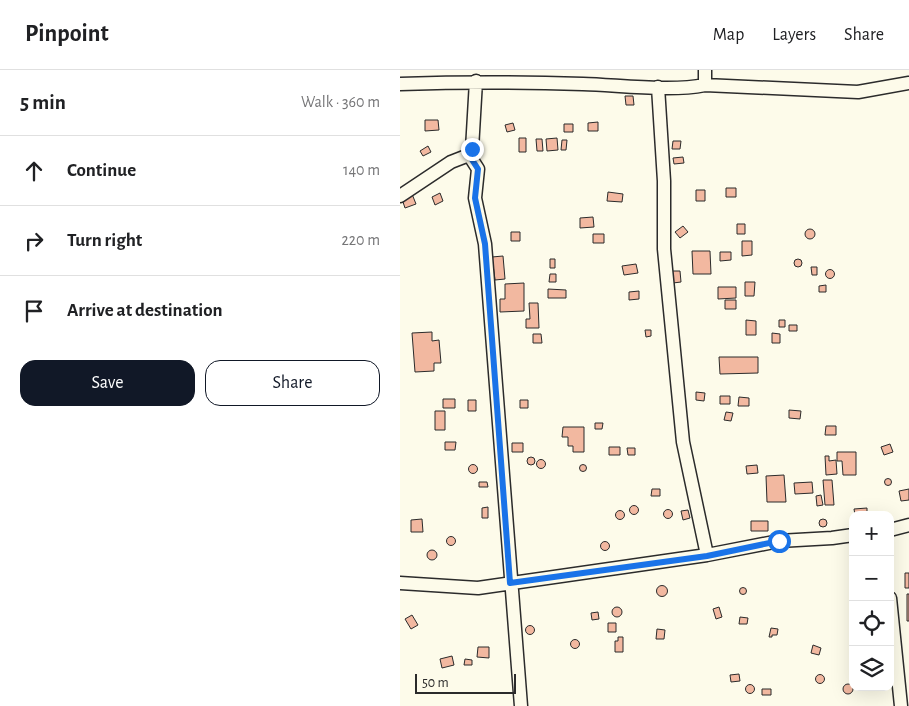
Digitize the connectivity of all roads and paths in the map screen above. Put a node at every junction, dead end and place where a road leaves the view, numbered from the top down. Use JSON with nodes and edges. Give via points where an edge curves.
{"nodes":[{"id":1,"x":705,"y":70,"type":"edge"},
{"id":2,"x":476,"y":81,"type":"junction"},
{"id":3,"x":909,"y":83,"type":"edge"},
{"id":4,"x":400,"y":84,"type":"edge"},
{"id":5,"x":705,"y":84,"type":"junction"},
{"id":6,"x":658,"y":87,"type":"junction"},
{"id":7,"x":469,"y":155,"type":"junction"},
{"id":8,"x":400,"y":196,"type":"edge"},
{"id":9,"x":909,"y":525,"type":"edge"},
{"id":10,"x":894,"y":529,"type":"edge"},
{"id":11,"x":849,"y":536,"type":"edge"},
{"id":12,"x":707,"y":556,"type":"junction"},
{"id":13,"x":400,"y":583,"type":"edge"},
{"id":14,"x":510,"y":583,"type":"junction"},
{"id":15,"x":890,"y":601,"type":"edge"},
{"id":16,"x":521,"y":706,"type":"edge"},
{"id":17,"x":900,"y":706,"type":"edge"}],
"edges":[{"from":1,"to":5,"type":"street"},
{"from":2,"to":4,"type":"street"},
{"from":2,"to":6,"type":"street"},
{"from":2,"to":7,"type":"street"},
{"from":3,"to":5,"type":"street","via":[[858,92]]},
{"from":5,"to":6,"type":"street"},
{"from":6,"to":12,"type":"street","via":[[664,248],[683,442]]},
{"from":7,"to":8,"type":"street","via":[[451,162]]},
{"from":7,"to":14,"type":"street","via":[[478,169],[475,198],[485,244]]},
{"from":9,"to":10,"type":"street"},
{"from":11,"to":12,"type":"street","via":[[779,541]]},
{"from":12,"to":14,"type":"street"},
{"from":13,"to":14,"type":"street","via":[[478,588]]},
{"from":14,"to":16,"type":"street"},
{"from":15,"to":17,"type":"street"}]}
